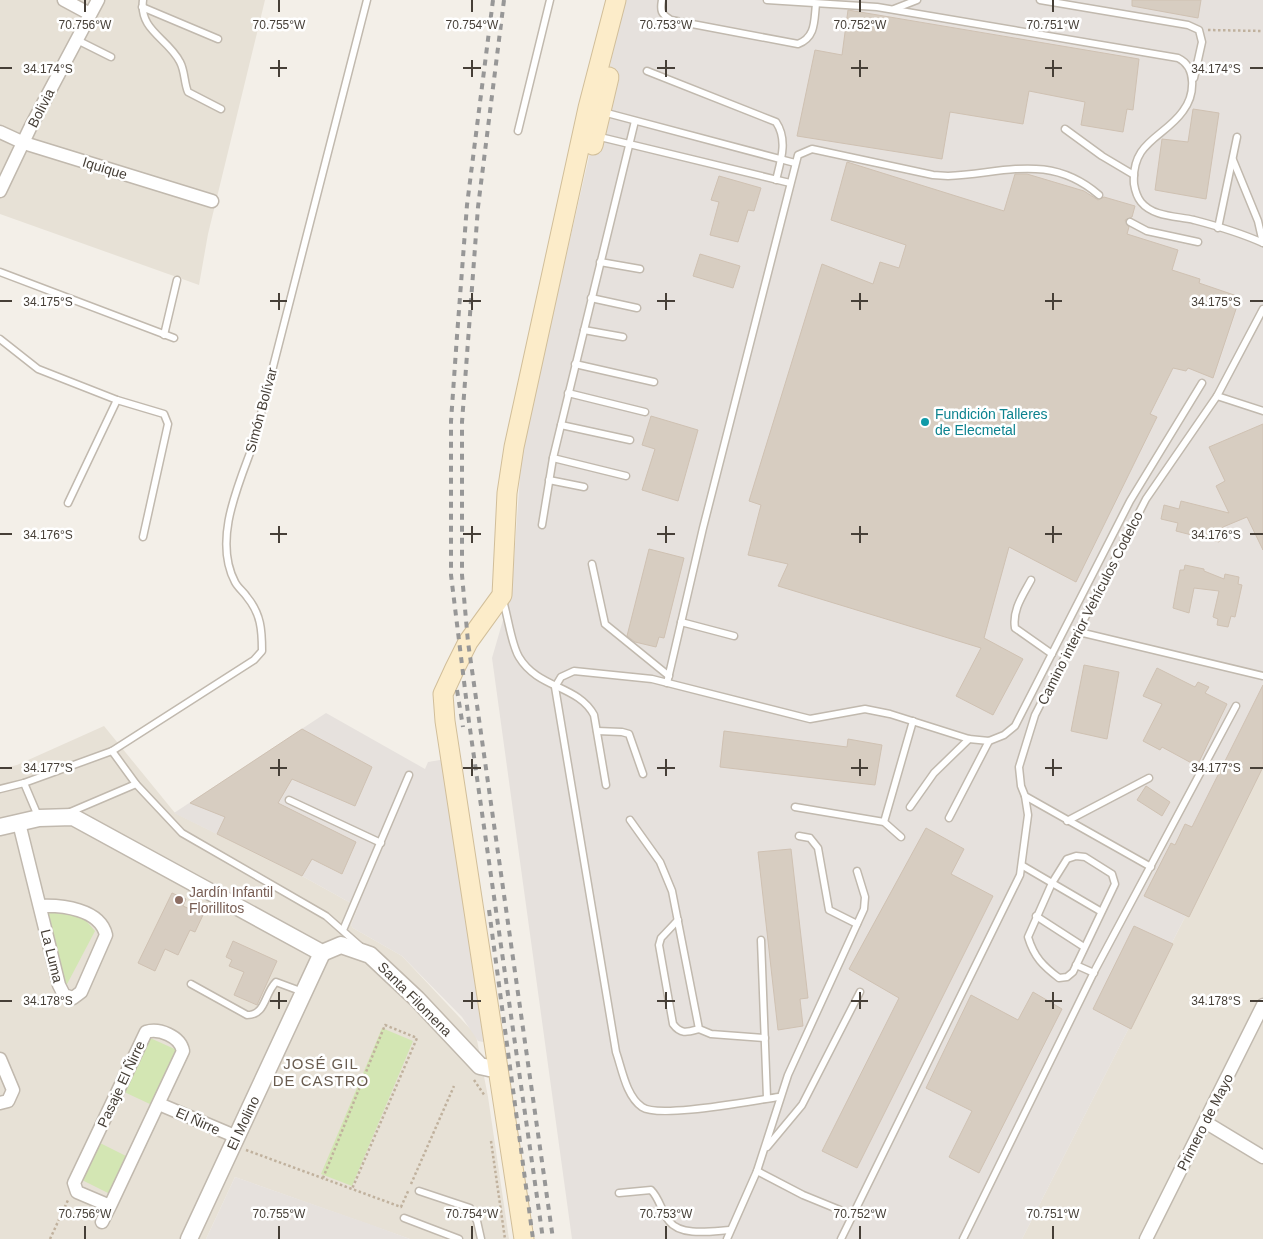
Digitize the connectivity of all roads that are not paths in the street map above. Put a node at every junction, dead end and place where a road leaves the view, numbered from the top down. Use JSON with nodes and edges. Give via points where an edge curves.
{"nodes":[{"id":1,"x":64,"y":0,"type":"edge"},
{"id":2,"x":98,"y":0,"type":"edge"},
{"id":3,"x":367,"y":0,"type":"edge"},
{"id":4,"x":550,"y":0,"type":"edge"},
{"id":5,"x":616,"y":0,"type":"edge"},
{"id":6,"x":628,"y":0,"type":"edge"},
{"id":7,"x":662,"y":0,"type":"edge"},
{"id":8,"x":767,"y":0,"type":"edge"},
{"id":9,"x":917,"y":0,"type":"edge"},
{"id":10,"x":1040,"y":0,"type":"edge"},
{"id":11,"x":143,"y":4,"type":"edge"},
{"id":12,"x":816,"y":4,"type":"junction"},
{"id":13,"x":892,"y":9,"type":"junction"},
{"id":14,"x":90,"y":14,"type":"junction"},
{"id":15,"x":218,"y":38,"type":"dead end"},
{"id":16,"x":77,"y":40,"type":"junction"},
{"id":17,"x":111,"y":57,"type":"dead end"},
{"id":18,"x":647,"y":71,"type":"dead end"},
{"id":19,"x":1192,"y":84,"type":"junction"},
{"id":20,"x":221,"y":109,"type":"dead end"},
{"id":21,"x":594,"y":110,"type":"junction"},
{"id":22,"x":635,"y":121,"type":"junction"},
{"id":23,"x":1065,"y":129,"type":"dead end"},
{"id":24,"x":518,"y":131,"type":"dead end"},
{"id":25,"x":0,"y":132,"type":"edge"},
{"id":26,"x":589,"y":134,"type":"junction"},
{"id":27,"x":1237,"y":137,"type":"dead end"},
{"id":28,"x":24,"y":143,"type":"junction"},
{"id":29,"x":629,"y":144,"type":"junction"},
{"id":30,"x":781,"y":159,"type":"junction"},
{"id":31,"x":1233,"y":160,"type":"junction"},
{"id":32,"x":795,"y":162,"type":"junction"},
{"id":33,"x":1134,"y":175,"type":"junction"},
{"id":34,"x":776,"y":180,"type":"junction"},
{"id":35,"x":790,"y":184,"type":"junction"},
{"id":36,"x":0,"y":191,"type":"edge"},
{"id":37,"x":1099,"y":195,"type":"dead end"},
{"id":38,"x":212,"y":201,"type":"dead end"},
{"id":39,"x":1130,"y":222,"type":"dead end"},
{"id":40,"x":1218,"y":228,"type":"junction"},
{"id":41,"x":1198,"y":242,"type":"dead end"},
{"id":42,"x":1263,"y":243,"type":"edge"},
{"id":43,"x":600,"y":262,"type":"junction"},
{"id":44,"x":640,"y":269,"type":"dead end"},
{"id":45,"x":0,"y":272,"type":"edge"},
{"id":46,"x":177,"y":280,"type":"dead end"},
{"id":47,"x":591,"y":298,"type":"junction"},
{"id":48,"x":637,"y":308,"type":"dead end"},
{"id":49,"x":1263,"y":308,"type":"edge"},
{"id":50,"x":584,"y":330,"type":"junction"},
{"id":51,"x":164,"y":334,"type":"junction"},
{"id":52,"x":622,"y":337,"type":"dead end"},
{"id":53,"x":0,"y":338,"type":"edge"},
{"id":54,"x":174,"y":338,"type":"dead end"},
{"id":55,"x":575,"y":364,"type":"junction"},
{"id":56,"x":654,"y":382,"type":"dead end"},
{"id":57,"x":1202,"y":383,"type":"dead end"},
{"id":58,"x":568,"y":393,"type":"junction"},
{"id":59,"x":1217,"y":396,"type":"junction"},
{"id":60,"x":117,"y":400,"type":"junction"},
{"id":61,"x":1263,"y":411,"type":"edge"},
{"id":62,"x":645,"y":412,"type":"dead end"},
{"id":63,"x":561,"y":425,"type":"junction"},
{"id":64,"x":630,"y":440,"type":"dead end"},
{"id":65,"x":553,"y":458,"type":"junction"},
{"id":66,"x":626,"y":476,"type":"dead end"},
{"id":67,"x":549,"y":480,"type":"junction"},
{"id":68,"x":584,"y":487,"type":"dead end"},
{"id":69,"x":68,"y":503,"type":"dead end"},
{"id":70,"x":542,"y":525,"type":"dead end"},
{"id":71,"x":143,"y":537,"type":"dead end"},
{"id":72,"x":592,"y":564,"type":"dead end"},
{"id":73,"x":1031,"y":580,"type":"dead end"},
{"id":74,"x":502,"y":595,"type":"junction"},
{"id":75,"x":681,"y":622,"type":"junction"},
{"id":76,"x":1080,"y":632,"type":"junction"},
{"id":77,"x":734,"y":636,"type":"dead end"},
{"id":78,"x":1052,"y":654,"type":"junction"},
{"id":79,"x":1263,"y":676,"type":"edge"},
{"id":80,"x":668,"y":679,"type":"junction"},
{"id":81,"x":555,"y":687,"type":"junction"},
{"id":82,"x":1236,"y":706,"type":"dead end"},
{"id":83,"x":913,"y":721,"type":"junction"},
{"id":84,"x":597,"y":731,"type":"junction"},
{"id":85,"x":969,"y":739,"type":"junction"},
{"id":86,"x":989,"y":742,"type":"junction"},
{"id":87,"x":112,"y":751,"type":"junction"},
{"id":88,"x":643,"y":774,"type":"dead end"},
{"id":89,"x":410,"y":776,"type":"dead end"},
{"id":90,"x":1149,"y":778,"type":"dead end"},
{"id":91,"x":24,"y":783,"type":"junction"},
{"id":92,"x":136,"y":784,"type":"junction"},
{"id":93,"x":606,"y":785,"type":"dead end"},
{"id":94,"x":0,"y":789,"type":"edge"},
{"id":95,"x":1025,"y":796,"type":"junction"},
{"id":96,"x":289,"y":800,"type":"dead end"},
{"id":97,"x":795,"y":807,"type":"dead end"},
{"id":98,"x":910,"y":807,"type":"dead end"},
{"id":99,"x":60,"y":816,"type":"junction"},
{"id":100,"x":39,"y":818,"type":"junction"},
{"id":101,"x":949,"y":818,"type":"dead end"},
{"id":102,"x":630,"y":820,"type":"dead end"},
{"id":103,"x":1067,"y":821,"type":"junction"},
{"id":104,"x":884,"y":822,"type":"junction"},
{"id":105,"x":18,"y":823,"type":"junction"},
{"id":106,"x":0,"y":827,"type":"edge"},
{"id":107,"x":799,"y":836,"type":"dead end"},
{"id":108,"x":901,"y":838,"type":"dead end"},
{"id":109,"x":381,"y":843,"type":"junction"},
{"id":110,"x":1023,"y":866,"type":"junction"},
{"id":111,"x":1151,"y":867,"type":"junction"},
{"id":112,"x":857,"y":870,"type":"dead end"},
{"id":113,"x":1052,"y":883,"type":"junction"},
{"id":114,"x":40,"y":906,"type":"junction"},
{"id":115,"x":1100,"y":911,"type":"junction"},
{"id":116,"x":1036,"y":916,"type":"junction"},
{"id":117,"x":678,"y":920,"type":"junction"},
{"id":118,"x":857,"y":924,"type":"junction"},
{"id":119,"x":343,"y":930,"type":"junction"},
{"id":120,"x":761,"y":940,"type":"dead end"},
{"id":121,"x":1084,"y":946,"type":"junction"},
{"id":122,"x":322,"y":953,"type":"junction"},
{"id":123,"x":370,"y":955,"type":"junction"},
{"id":124,"x":1076,"y":965,"type":"junction"},
{"id":125,"x":1094,"y":973,"type":"junction"},
{"id":126,"x":191,"y":984,"type":"dead end"},
{"id":127,"x":860,"y":992,"type":"dead end"},
{"id":128,"x":304,"y":993,"type":"junction"},
{"id":129,"x":1263,"y":1005,"type":"edge"},
{"id":130,"x":699,"y":1029,"type":"junction"},
{"id":131,"x":764,"y":1038,"type":"junction"},
{"id":132,"x":0,"y":1059,"type":"edge"},
{"id":133,"x":498,"y":1067,"type":"junction"},
{"id":134,"x":779,"y":1097,"type":"junction"},
{"id":135,"x":767,"y":1098,"type":"junction"},
{"id":136,"x":0,"y":1102,"type":"edge"},
{"id":137,"x":159,"y":1104,"type":"junction"},
{"id":138,"x":1205,"y":1122,"type":"junction"},
{"id":139,"x":235,"y":1141,"type":"junction"},
{"id":140,"x":766,"y":1148,"type":"junction"},
{"id":141,"x":1263,"y":1157,"type":"edge"},
{"id":142,"x":757,"y":1170,"type":"junction"},
{"id":143,"x":419,"y":1191,"type":"dead end"},
{"id":144,"x":619,"y":1193,"type":"dead end"},
{"id":145,"x":110,"y":1206,"type":"junction"},
{"id":146,"x":852,"y":1215,"type":"junction"},
{"id":147,"x":404,"y":1218,"type":"dead end"},
{"id":148,"x":102,"y":1222,"type":"dead end"},
{"id":149,"x":730,"y":1230,"type":"junction"},
{"id":150,"x":189,"y":1239,"type":"edge"},
{"id":151,"x":459,"y":1239,"type":"edge"},
{"id":152,"x":481,"y":1239,"type":"edge"},
{"id":153,"x":524,"y":1239,"type":"edge"},
{"id":154,"x":727,"y":1239,"type":"edge"},
{"id":155,"x":841,"y":1239,"type":"edge"},
{"id":156,"x":963,"y":1239,"type":"edge"},
{"id":157,"x":1146,"y":1239,"type":"edge"}],
"edges":[{"from":1,"to":14,"type":"street"},
{"from":2,"to":14,"type":"street","name":"Bolivia"},
{"from":3,"to":87,"type":"lane","name":"Simón Bolívar","via":[[252,445],[232,504],[227,550],[230,568],[236,583],[257,610],[262,651],[254,660]]},
{"from":4,"to":24,"type":"lane"},
{"from":5,"to":21,"type":"main road"},
{"from":6,"to":21,"type":"main road"},
{"from":7,"to":12,"type":"lane","via":[[660,9],[663,16],[671,20],[798,44],[808,40],[813,33]]},
{"from":8,"to":12,"type":"lane"},
{"from":9,"to":13,"type":"lane"},
{"from":10,"to":19,"type":"lane","via":[[1188,25],[1199,30],[1202,42]]},
{"from":11,"to":15,"type":"lane"},
{"from":11,"to":20,"type":"lane","via":[[142,15],[146,23],[179,59],[188,92]]},
{"from":12,"to":13,"type":"lane"},
{"from":13,"to":19,"type":"lane","via":[[1178,58],[1186,62]]},
{"from":14,"to":16,"type":"street","name":"Bolivia"},
{"from":16,"to":17,"type":"lane"},
{"from":16,"to":28,"type":"street","name":"Bolivia"},
{"from":18,"to":30,"type":"lane","via":[[776,122],[784,143]]},
{"from":19,"to":33,"type":"lane","via":[[1184,110],[1148,144]]},
{"from":21,"to":22,"type":"lane"},
{"from":21,"to":26,"type":"main road"},
{"from":22,"to":29,"type":"lane"},
{"from":22,"to":30,"type":"lane"},
{"from":23,"to":33,"type":"lane"},
{"from":25,"to":28,"type":"street","name":"Iquique"},
{"from":26,"to":29,"type":"lane"},
{"from":26,"to":74,"type":"main road","via":[[510,468]]},
{"from":27,"to":31,"type":"lane"},
{"from":28,"to":36,"type":"street","name":"Bolivia"},
{"from":28,"to":38,"type":"street","name":"Iquique"},
{"from":29,"to":34,"type":"lane"},
{"from":29,"to":43,"type":"lane"},
{"from":30,"to":32,"type":"lane"},
{"from":30,"to":34,"type":"lane"},
{"from":31,"to":40,"type":"lane"},
{"from":31,"to":42,"type":"lane"},
{"from":32,"to":35,"type":"lane"},
{"from":32,"to":37,"type":"lane","via":[[804,150],[812,149],[933,175],[971,175],[1039,168],[1075,178]]},
{"from":33,"to":40,"type":"lane","via":[[1135,192],[1141,203],[1161,215]]},
{"from":34,"to":35,"type":"lane"},
{"from":35,"to":75,"type":"lane"},
{"from":39,"to":41,"type":"lane","via":[[1155,234]]},
{"from":40,"to":42,"type":"lane"},
{"from":43,"to":44,"type":"lane"},
{"from":43,"to":47,"type":"lane"},
{"from":45,"to":51,"type":"lane"},
{"from":46,"to":51,"type":"lane"},
{"from":47,"to":48,"type":"lane"},
{"from":47,"to":50,"type":"lane"},
{"from":49,"to":59,"type":"lane","name":"Camino interior Vehículos Codelco"},
{"from":50,"to":52,"type":"lane"},
{"from":50,"to":55,"type":"lane"},
{"from":51,"to":54,"type":"lane"},
{"from":53,"to":60,"type":"lane","via":[[38,369]]},
{"from":55,"to":56,"type":"lane"},
{"from":55,"to":58,"type":"lane"},
{"from":57,"to":78,"type":"lane","via":[[1130,501]]},
{"from":58,"to":62,"type":"lane"},
{"from":58,"to":63,"type":"lane"},
{"from":59,"to":61,"type":"lane"},
{"from":59,"to":76,"type":"lane","name":"Camino interior Vehículos Codelco","via":[[1146,499]]},
{"from":60,"to":69,"type":"lane"},
{"from":60,"to":71,"type":"lane","via":[[164,414],[167,419]]},
{"from":63,"to":64,"type":"lane"},
{"from":63,"to":65,"type":"lane"},
{"from":65,"to":66,"type":"lane"},
{"from":65,"to":67,"type":"lane"},
{"from":67,"to":68,"type":"lane"},
{"from":67,"to":70,"type":"lane"},
{"from":72,"to":80,"type":"lane","via":[[605,624]]},
{"from":73,"to":78,"type":"lane","via":[[1016,609],[1015,628]]},
{"from":74,"to":81,"type":"lane","via":[[518,655],[536,676]]},
{"from":74,"to":133,"type":"main road","via":[[468,642],[443,694]]},
{"from":75,"to":77,"type":"lane"},
{"from":75,"to":80,"type":"lane"},
{"from":76,"to":79,"type":"lane"},
{"from":76,"to":95,"type":"lane","name":"Camino interior Vehículos Codelco","via":[[1033,723],[1019,767]]},
{"from":78,"to":86,"type":"lane","via":[[1015,726]]},
{"from":80,"to":81,"type":"lane","via":[[574,671],[561,677]]},
{"from":80,"to":83,"type":"lane","via":[[708,695],[810,719],[865,709]]},
{"from":81,"to":84,"type":"lane","via":[[585,701],[594,715]]},
{"from":81,"to":135,"type":"lane","via":[[616,1052],[634,1099],[644,1108],[675,1111]]},
{"from":82,"to":111,"type":"lane"},
{"from":83,"to":85,"type":"lane"},
{"from":83,"to":104,"type":"lane"},
{"from":84,"to":88,"type":"lane","via":[[628,734]]},
{"from":84,"to":93,"type":"lane"},
{"from":85,"to":86,"type":"lane"},
{"from":85,"to":98,"type":"lane","via":[[934,773]]},
{"from":86,"to":101,"type":"lane"},
{"from":87,"to":91,"type":"lane"},
{"from":87,"to":92,"type":"lane"},
{"from":89,"to":109,"type":"lane"},
{"from":90,"to":103,"type":"lane"},
{"from":91,"to":94,"type":"lane"},
{"from":91,"to":100,"type":"lane"},
{"from":92,"to":99,"type":"lane"},
{"from":92,"to":119,"type":"lane","via":[[182,834],[326,916]]},
{"from":95,"to":103,"type":"lane"},
{"from":95,"to":110,"type":"lane","name":"Camino interior Vehículos Codelco","via":[[1028,815]]},
{"from":96,"to":109,"type":"lane"},
{"from":97,"to":104,"type":"lane"},
{"from":99,"to":100,"type":"street"},
{"from":99,"to":122,"type":"street","via":[[85,821]]},
{"from":100,"to":105,"type":"street"},
{"from":102,"to":117,"type":"lane","via":[[660,862],[672,891]]},
{"from":103,"to":111,"type":"lane"},
{"from":104,"to":108,"type":"lane"},
{"from":105,"to":106,"type":"street"},
{"from":105,"to":114,"type":"street","name":"La Luma"},
{"from":107,"to":118,"type":"lane","via":[[810,838],[818,848],[829,910]]},
{"from":109,"to":119,"type":"lane"},
{"from":110,"to":113,"type":"lane"},
{"from":110,"to":146,"type":"lane"},
{"from":111,"to":125,"type":"lane"},
{"from":112,"to":118,"type":"lane","via":[[865,903]]},
{"from":113,"to":115,"type":"lane"},
{"from":113,"to":115,"type":"lane","via":[[1066,859],[1085,857],[1114,878]]},
{"from":113,"to":116,"type":"lane"},
{"from":114,"to":114,"type":"street","name":"La Luma","via":[[76,910],[104,927],[106,935],[81,992],[73,998],[64,996],[59,985]]},
{"from":115,"to":121,"type":"lane"},
{"from":116,"to":121,"type":"lane"},
{"from":116,"to":124,"type":"lane","via":[[1028,936],[1040,964],[1059,978],[1066,977]]},
{"from":117,"to":130,"type":"lane"},
{"from":117,"to":130,"type":"lane","via":[[661,938],[659,945],[671,1015],[677,1030]]},
{"from":118,"to":134,"type":"lane"},
{"from":119,"to":123,"type":"lane"},
{"from":120,"to":131,"type":"lane"},
{"from":121,"to":124,"type":"lane"},
{"from":122,"to":123,"type":"street","name":"Santa Filomena","via":[[341,945]]},
{"from":122,"to":128,"type":"street","name":"El Molino"},
{"from":123,"to":133,"type":"street","name":"Santa Filomena","via":[[480,1066]]},
{"from":124,"to":125,"type":"lane"},
{"from":125,"to":156,"type":"lane"},
{"from":126,"to":128,"type":"lane","via":[[247,1015],[260,1012],[276,982]]},
{"from":127,"to":140,"type":"lane","via":[[802,1105]]},
{"from":128,"to":139,"type":"street","name":"El Molino"},
{"from":129,"to":138,"type":"street","name":"Primero de Mayo"},
{"from":130,"to":131,"type":"lane","via":[[711,1034]]},
{"from":131,"to":135,"type":"lane"},
{"from":132,"to":136,"type":"street","via":[[13,1090],[8,1101]]},
{"from":133,"to":153,"type":"main road"},
{"from":134,"to":135,"type":"lane"},
{"from":134,"to":140,"type":"lane"},
{"from":137,"to":139,"type":"street","name":"El Ñirre"},
{"from":137,"to":145,"type":"street","name":"Pasaje El Ñirre"},
{"from":137,"to":145,"type":"street","name":"Pasaje El Ñirre","via":[[183,1051],[178,1040],[151,1030],[146,1032],[74,1188]]},
{"from":138,"to":141,"type":"street"},
{"from":138,"to":157,"type":"street","name":"Primero de Mayo"},
{"from":139,"to":150,"type":"street","name":"El Molino"},
{"from":140,"to":142,"type":"lane"},
{"from":142,"to":146,"type":"lane","via":[[803,1195]]},
{"from":142,"to":149,"type":"lane"},
{"from":143,"to":152,"type":"lane","via":[[470,1208],[478,1221]]},
{"from":144,"to":149,"type":"lane","via":[[651,1190],[676,1228],[688,1231]]},
{"from":145,"to":148,"type":"street","name":"Pasaje El Ñirre"},
{"from":146,"to":155,"type":"lane"},
{"from":147,"to":151,"type":"lane"},
{"from":149,"to":154,"type":"lane"}]}
